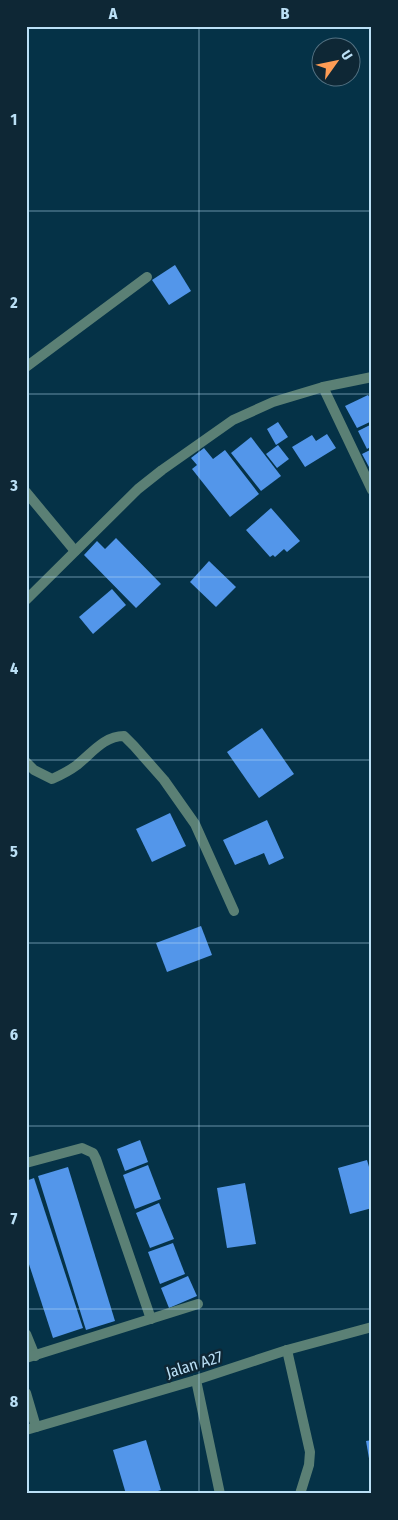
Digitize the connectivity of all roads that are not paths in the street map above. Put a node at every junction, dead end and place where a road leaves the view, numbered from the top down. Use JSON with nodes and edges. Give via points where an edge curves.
{"nodes":[{"id":1,"x":147,"y":277,"type":"dead end"},
{"id":2,"x":26,"y":367,"type":"edge"},
{"id":3,"x":372,"y":377,"type":"edge"},
{"id":4,"x":323,"y":387,"type":"junction"},
{"id":5,"x":372,"y":490,"type":"edge"},
{"id":6,"x":26,"y":492,"type":"edge"},
{"id":7,"x":75,"y":550,"type":"junction"},
{"id":8,"x":26,"y":600,"type":"edge"},
{"id":9,"x":26,"y":762,"type":"edge"},
{"id":10,"x":234,"y":911,"type":"dead end"},
{"id":11,"x":26,"y":1163,"type":"edge"},
{"id":12,"x":198,"y":1304,"type":"dead end"},
{"id":13,"x":151,"y":1319,"type":"junction"},
{"id":14,"x":372,"y":1327,"type":"edge"},
{"id":15,"x":26,"y":1334,"type":"edge"},
{"id":16,"x":287,"y":1350,"type":"junction"},
{"id":17,"x":31,"y":1357,"type":"edge"},
{"id":18,"x":196,"y":1380,"type":"junction"},
{"id":19,"x":26,"y":1393,"type":"edge"},
{"id":20,"x":31,"y":1429,"type":"edge"},
{"id":21,"x":220,"y":1494,"type":"edge"},
{"id":22,"x":300,"y":1494,"type":"edge"}],
"edges":[{"from":1,"to":2,"type":"street"},
{"from":3,"to":4,"type":"street"},
{"from":4,"to":5,"type":"street"},
{"from":4,"to":7,"type":"street","via":[[273,402],[233,420],[138,489]]},
{"from":6,"to":7,"type":"street"},
{"from":7,"to":8,"type":"street"},
{"from":9,"to":10,"type":"street","via":[[52,779],[72,769],[103,742],[124,736],[164,780],[194,824]]},
{"from":11,"to":13,"type":"street","via":[[82,1148],[93,1153]]},
{"from":12,"to":13,"type":"street"},
{"from":13,"to":17,"type":"street"},
{"from":14,"to":16,"type":"street","name":"Jalan A27"},
{"from":15,"to":17,"type":"street"},
{"from":16,"to":18,"type":"street","name":"Jalan A27"},
{"from":16,"to":22,"type":"street","via":[[310,1452]]},
{"from":18,"to":20,"type":"street","name":"Jalan A27"},
{"from":18,"to":21,"type":"street"},
{"from":19,"to":20,"type":"street"}]}
